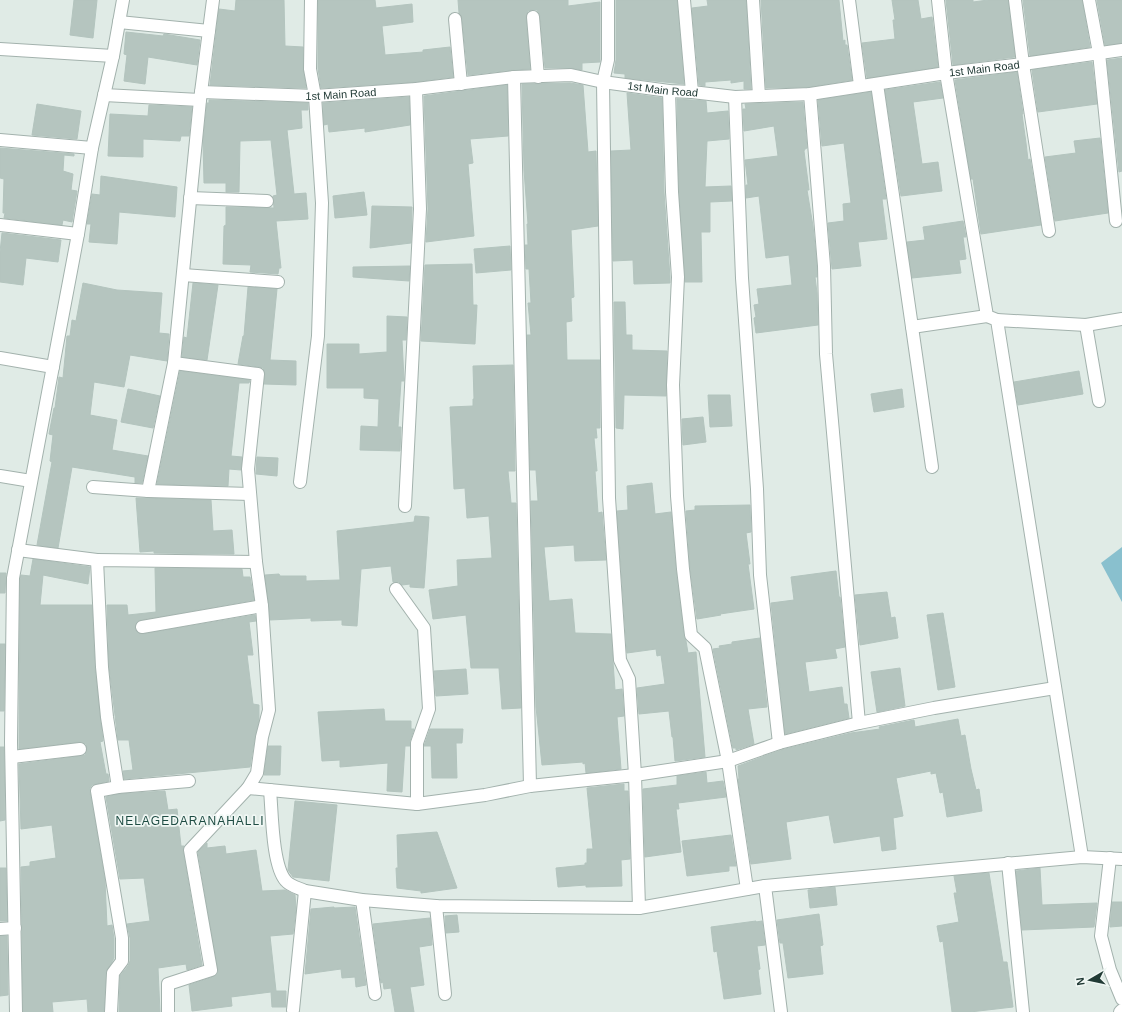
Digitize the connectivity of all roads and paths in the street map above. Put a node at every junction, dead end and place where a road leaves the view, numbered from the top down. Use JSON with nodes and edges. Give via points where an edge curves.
{"nodes":[{"id":1,"x":123,"y":0,"type":"edge"},
{"id":2,"x":213,"y":0,"type":"edge"},
{"id":3,"x":311,"y":0,"type":"edge"},
{"id":4,"x":608,"y":0,"type":"edge"},
{"id":5,"x":684,"y":0,"type":"edge"},
{"id":6,"x":753,"y":0,"type":"edge"},
{"id":7,"x":848,"y":0,"type":"edge"},
{"id":8,"x":938,"y":0,"type":"edge"},
{"id":9,"x":1015,"y":0,"type":"edge"},
{"id":10,"x":1089,"y":0,"type":"edge"},
{"id":11,"x":532,"y":17,"type":"dead end"},
{"id":12,"x":455,"y":19,"type":"dead end"},
{"id":13,"x":119,"y":22,"type":"junction"},
{"id":14,"x":209,"y":31,"type":"junction"},
{"id":15,"x":0,"y":49,"type":"edge"},
{"id":16,"x":1122,"y":50,"type":"edge"},
{"id":17,"x":1099,"y":52,"type":"junction"},
{"id":18,"x":113,"y":56,"type":"junction"},
{"id":19,"x":1023,"y":64,"type":"junction"},
{"id":20,"x":946,"y":73,"type":"junction"},
{"id":21,"x":514,"y":77,"type":"junction"},
{"id":22,"x":538,"y":77,"type":"junction"},
{"id":23,"x":603,"y":82,"type":"junction"},
{"id":24,"x":461,"y":84,"type":"junction"},
{"id":25,"x":877,"y":84,"type":"junction"},
{"id":26,"x":860,"y":85,"type":"junction"},
{"id":27,"x":416,"y":89,"type":"junction"},
{"id":28,"x":669,"y":91,"type":"junction"},
{"id":29,"x":692,"y":92,"type":"junction"},
{"id":30,"x":810,"y":94,"type":"junction"},
{"id":31,"x":104,"y":95,"type":"junction"},
{"id":32,"x":201,"y":96,"type":"junction"},
{"id":33,"x":315,"y":96,"type":"junction"},
{"id":34,"x":759,"y":96,"type":"junction"},
{"id":35,"x":735,"y":97,"type":"junction"},
{"id":36,"x":0,"y":140,"type":"edge"},
{"id":37,"x":92,"y":148,"type":"junction"},
{"id":38,"x":190,"y":198,"type":"junction"},
{"id":39,"x":267,"y":200,"type":"dead end"},
{"id":40,"x":1116,"y":220,"type":"dead end"},
{"id":41,"x":0,"y":225,"type":"edge"},
{"id":42,"x":1049,"y":231,"type":"dead end"},
{"id":43,"x":78,"y":234,"type":"junction"},
{"id":44,"x":183,"y":275,"type":"junction"},
{"id":45,"x":278,"y":282,"type":"dead end"},
{"id":46,"x":992,"y":318,"type":"junction"},
{"id":47,"x":1122,"y":319,"type":"edge"},
{"id":48,"x":1086,"y":325,"type":"junction"},
{"id":49,"x":912,"y":327,"type":"junction"},
{"id":50,"x":0,"y":358,"type":"edge"},
{"id":51,"x":174,"y":363,"type":"junction"},
{"id":52,"x":53,"y":367,"type":"junction"},
{"id":53,"x":1099,"y":400,"type":"dead end"},
{"id":54,"x":932,"y":467,"type":"dead end"},
{"id":55,"x":0,"y":476,"type":"edge"},
{"id":56,"x":31,"y":481,"type":"junction"},
{"id":57,"x":300,"y":482,"type":"dead end"},
{"id":58,"x":93,"y":486,"type":"dead end"},
{"id":59,"x":148,"y":491,"type":"junction"},
{"id":60,"x":250,"y":494,"type":"junction"},
{"id":61,"x":405,"y":506,"type":"dead end"},
{"id":62,"x":18,"y":550,"type":"junction"},
{"id":63,"x":97,"y":560,"type":"junction"},
{"id":64,"x":256,"y":562,"type":"junction"},
{"id":65,"x":396,"y":589,"type":"dead end"},
{"id":66,"x":262,"y":606,"type":"junction"},
{"id":67,"x":142,"y":627,"type":"dead end"},
{"id":68,"x":1055,"y":688,"type":"junction"},
{"id":69,"x":859,"y":723,"type":"junction"},
{"id":70,"x":6,"y":742,"type":"edge"},
{"id":71,"x":779,"y":743,"type":"junction"},
{"id":72,"x":80,"y":749,"type":"dead end"},
{"id":73,"x":12,"y":757,"type":"junction"},
{"id":74,"x":728,"y":761,"type":"junction"},
{"id":75,"x":635,"y":775,"type":"junction"},
{"id":76,"x":189,"y":781,"type":"dead end"},
{"id":77,"x":530,"y":786,"type":"junction"},
{"id":78,"x":118,"y":787,"type":"junction"},
{"id":79,"x":248,"y":788,"type":"junction"},
{"id":80,"x":270,"y":790,"type":"junction"},
{"id":81,"x":416,"y":804,"type":"junction"},
{"id":82,"x":1082,"y":857,"type":"junction"},
{"id":83,"x":1116,"y":859,"type":"edge"},
{"id":84,"x":1008,"y":863,"type":"junction"},
{"id":85,"x":765,"y":886,"type":"junction"},
{"id":86,"x":747,"y":889,"type":"junction"},
{"id":87,"x":305,"y":891,"type":"junction"},
{"id":88,"x":362,"y":900,"type":"junction"},
{"id":89,"x":436,"y":906,"type":"junction"},
{"id":90,"x":639,"y":908,"type":"junction"},
{"id":91,"x":15,"y":928,"type":"junction"},
{"id":92,"x":0,"y":929,"type":"edge"},
{"id":93,"x":375,"y":994,"type":"dead end"},
{"id":94,"x":445,"y":994,"type":"dead end"},
{"id":95,"x":1122,"y":999,"type":"edge"},
{"id":96,"x":293,"y":1010,"type":"dead end"},
{"id":97,"x":16,"y":1012,"type":"edge"},
{"id":98,"x":111,"y":1012,"type":"edge"},
{"id":99,"x":168,"y":1012,"type":"edge"},
{"id":100,"x":781,"y":1012,"type":"edge"},
{"id":101,"x":1023,"y":1012,"type":"edge"}],
"edges":[{"from":1,"to":13,"type":"street"},
{"from":2,"to":14,"type":"street"},
{"from":3,"to":33,"type":"street","via":[[310,69]]},
{"from":4,"to":23,"type":"street","via":[[608,60]]},
{"from":5,"to":29,"type":"street"},
{"from":6,"to":34,"type":"street"},
{"from":7,"to":26,"type":"street"},
{"from":8,"to":20,"type":"street"},
{"from":9,"to":19,"type":"street"},
{"from":10,"to":17,"type":"street"},
{"from":11,"to":22,"type":"street"},
{"from":12,"to":24,"type":"street"},
{"from":13,"to":14,"type":"street"},
{"from":13,"to":18,"type":"street"},
{"from":14,"to":32,"type":"street"},
{"from":15,"to":18,"type":"street"},
{"from":16,"to":17,"type":"street","name":"1st Main Road"},
{"from":17,"to":19,"type":"street","name":"1st Main Road"},
{"from":17,"to":40,"type":"street"},
{"from":18,"to":31,"type":"street"},
{"from":19,"to":20,"type":"street","name":"1st Main Road"},
{"from":19,"to":42,"type":"street"},
{"from":20,"to":25,"type":"street","name":"1st Main Road"},
{"from":20,"to":46,"type":"street"},
{"from":21,"to":22,"type":"street","name":"1st Main Road"},
{"from":21,"to":24,"type":"street","name":"1st Main Road"},
{"from":21,"to":77,"type":"street"},
{"from":22,"to":23,"type":"street","name":"1st Main Road","via":[[571,75]]},
{"from":23,"to":28,"type":"street","name":"1st Main Road"},
{"from":23,"to":75,"type":"street","via":[[609,498],[620,660],[629,679]]},
{"from":24,"to":27,"type":"street","name":"1st Main Road"},
{"from":25,"to":26,"type":"street","name":"1st Main Road"},
{"from":25,"to":49,"type":"street"},
{"from":26,"to":30,"type":"street","name":"1st Main Road"},
{"from":27,"to":33,"type":"street","name":"1st Main Road"},
{"from":27,"to":61,"type":"street","via":[[420,209]]},
{"from":28,"to":29,"type":"street","name":"1st Main Road"},
{"from":28,"to":74,"type":"street","via":[[678,277],[673,385],[682,569],[691,635],[704,648]]},
{"from":29,"to":35,"type":"street","name":"1st Main Road"},
{"from":30,"to":34,"type":"street","name":"1st Main Road"},
{"from":30,"to":69,"type":"street","via":[[824,266],[828,370]]},
{"from":31,"to":32,"type":"street","name":"1st Main Road"},
{"from":31,"to":37,"type":"street"},
{"from":32,"to":33,"type":"street","name":"1st Main Road"},
{"from":32,"to":38,"type":"street"},
{"from":33,"to":57,"type":"street","via":[[322,203],[318,336]]},
{"from":34,"to":35,"type":"street","name":"1st Main Road"},
{"from":35,"to":71,"type":"street","via":[[742,278],[757,489],[760,574]]},
{"from":36,"to":37,"type":"street"},
{"from":37,"to":43,"type":"street"},
{"from":38,"to":39,"type":"street"},
{"from":38,"to":44,"type":"street"},
{"from":41,"to":43,"type":"street"},
{"from":43,"to":52,"type":"street"},
{"from":44,"to":45,"type":"street"},
{"from":44,"to":51,"type":"street"},
{"from":46,"to":48,"type":"street"},
{"from":46,"to":49,"type":"street"},
{"from":46,"to":68,"type":"street"},
{"from":47,"to":48,"type":"street"},
{"from":48,"to":53,"type":"street"},
{"from":49,"to":54,"type":"street"},
{"from":50,"to":52,"type":"street"},
{"from":51,"to":59,"type":"street"},
{"from":51,"to":60,"type":"street","via":[[258,374],[248,469]]},
{"from":52,"to":56,"type":"street"},
{"from":55,"to":56,"type":"street"},
{"from":56,"to":62,"type":"street"},
{"from":58,"to":59,"type":"street"},
{"from":59,"to":60,"type":"street"},
{"from":60,"to":64,"type":"street"},
{"from":62,"to":63,"type":"street"},
{"from":62,"to":70,"type":"street","via":[[13,578]]},
{"from":63,"to":64,"type":"street"},
{"from":63,"to":78,"type":"street","via":[[102,667]]},
{"from":64,"to":66,"type":"street"},
{"from":65,"to":81,"type":"street","via":[[424,628],[429,709],[418,743]]},
{"from":66,"to":67,"type":"street"},
{"from":66,"to":79,"type":"street","via":[[269,710],[257,773]]},
{"from":68,"to":69,"type":"street"},
{"from":68,"to":82,"type":"street"},
{"from":69,"to":71,"type":"street"},
{"from":70,"to":73,"type":"street"},
{"from":71,"to":74,"type":"street"},
{"from":72,"to":73,"type":"street"},
{"from":73,"to":91,"type":"street"},
{"from":74,"to":75,"type":"street"},
{"from":74,"to":86,"type":"street"},
{"from":75,"to":77,"type":"street"},
{"from":75,"to":90,"type":"street"},
{"from":76,"to":78,"type":"street"},
{"from":77,"to":81,"type":"street"},
{"from":78,"to":98,"type":"street","via":[[97,791],[122,938],[122,961],[113,973]]},
{"from":79,"to":80,"type":"street"},
{"from":79,"to":99,"type":"street","via":[[190,850],[211,970],[168,984]]},
{"from":80,"to":81,"type":"street"},
{"from":80,"to":87,"type":"street","via":[[277,862],[281,875],[287,883]]},
{"from":82,"to":83,"type":"street"},
{"from":82,"to":84,"type":"street"},
{"from":83,"to":95,"type":"street","via":[[1101,936],[1110,970]]},
{"from":84,"to":85,"type":"street"},
{"from":84,"to":101,"type":"street"},
{"from":85,"to":86,"type":"street"},
{"from":85,"to":100,"type":"street"},
{"from":86,"to":90,"type":"street"},
{"from":87,"to":88,"type":"street"},
{"from":87,"to":96,"type":"street"},
{"from":88,"to":89,"type":"street"},
{"from":88,"to":93,"type":"street"},
{"from":89,"to":90,"type":"street"},
{"from":89,"to":94,"type":"street"},
{"from":91,"to":92,"type":"street"},
{"from":91,"to":97,"type":"street"}]}
